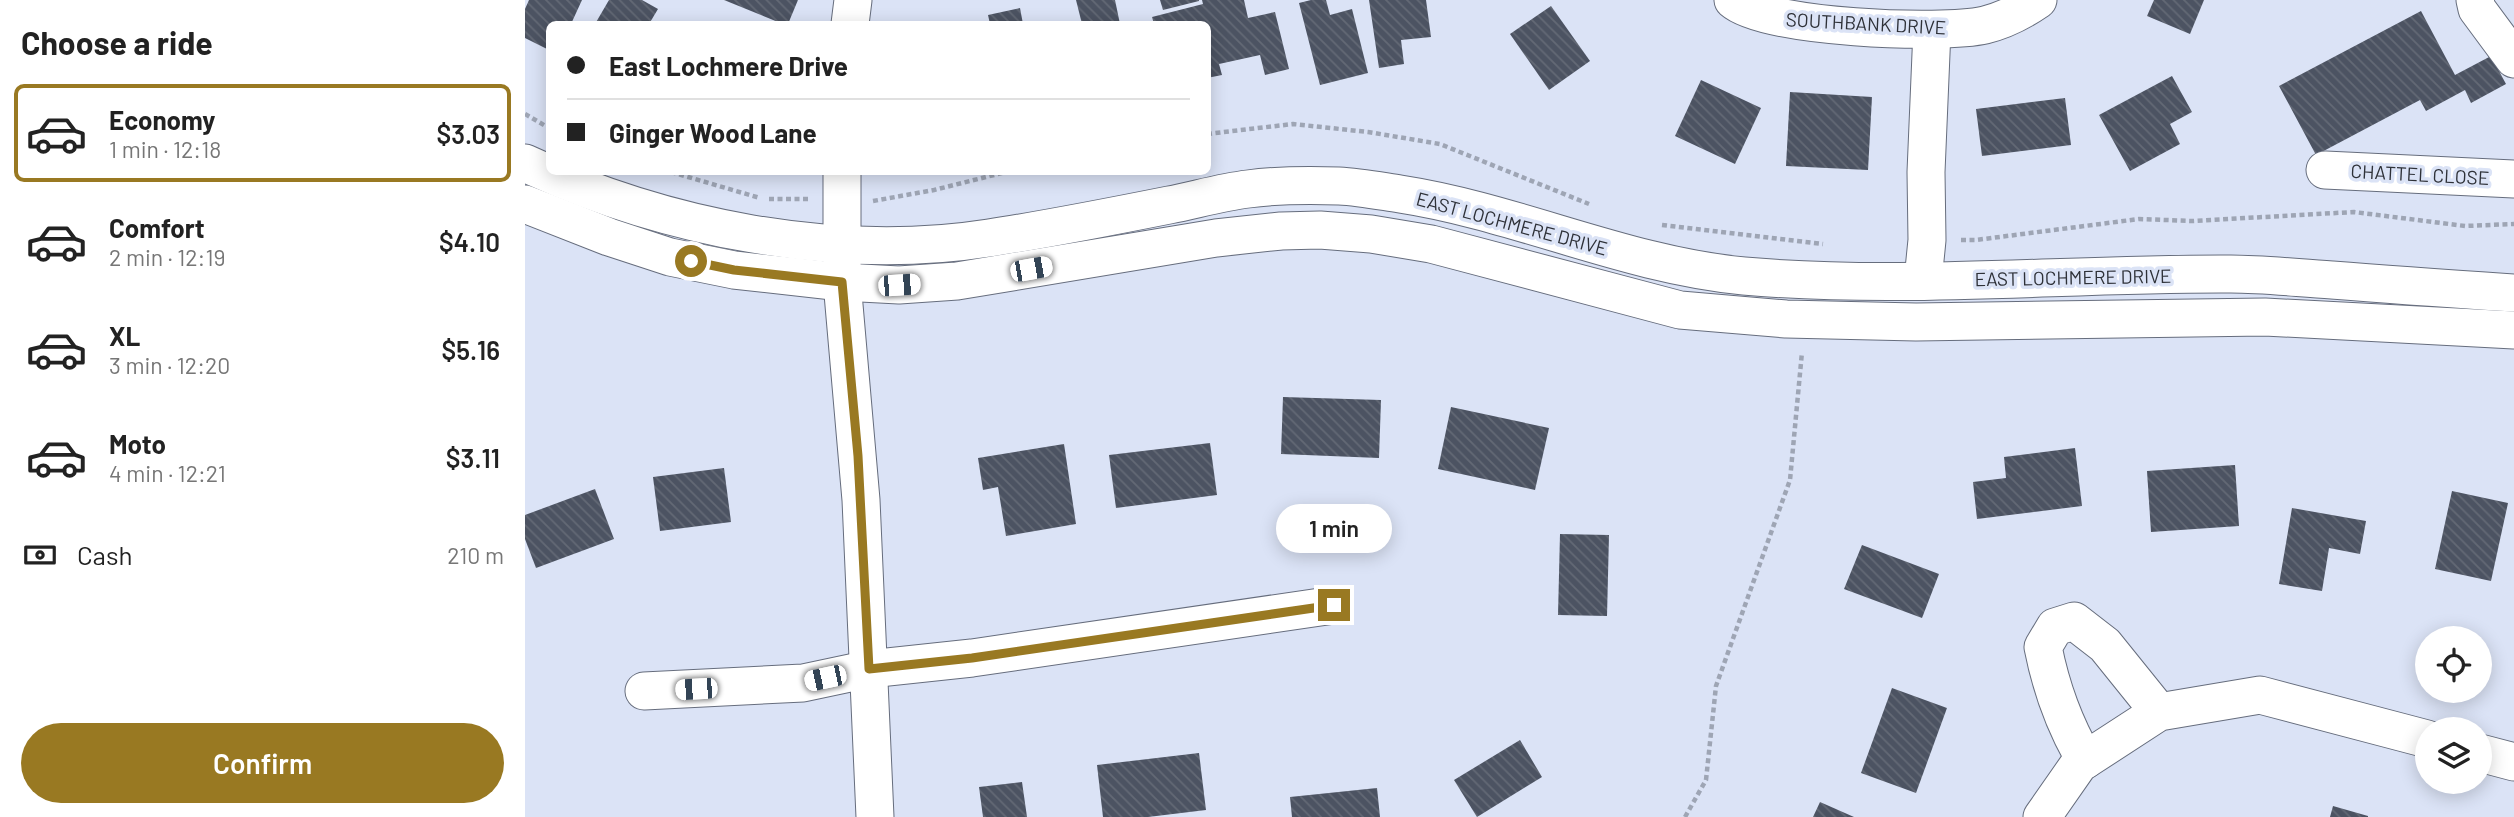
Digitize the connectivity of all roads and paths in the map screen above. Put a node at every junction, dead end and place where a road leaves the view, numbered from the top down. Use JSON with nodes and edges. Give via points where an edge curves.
{"nodes":[{"id":1,"x":853,"y":0,"type":"edge"},
{"id":2,"x":1733,"y":0,"type":"edge"},
{"id":3,"x":2038,"y":0,"type":"edge"},
{"id":4,"x":2475,"y":0,"type":"edge"},
{"id":5,"x":850,"y":21,"type":"edge"},
{"id":6,"x":1932,"y":30,"type":"junction"},
{"id":7,"x":2514,"y":59,"type":"edge"},
{"id":8,"x":525,"y":114,"type":"edge"},
{"id":9,"x":546,"y":126,"type":"edge"},
{"id":10,"x":1211,"y":134,"type":"edge"},
{"id":11,"x":525,"y":163,"type":"edge"},
{"id":12,"x":2325,"y":170,"type":"dead end"},
{"id":13,"x":546,"y":172,"type":"edge"},
{"id":14,"x":555,"y":175,"type":"edge"},
{"id":15,"x":842,"y":175,"type":"edge"},
{"id":16,"x":2514,"y":179,"type":"edge"},
{"id":17,"x":525,"y":204,"type":"edge"},
{"id":18,"x":1599,"y":209,"type":"dead end"},
{"id":19,"x":1652,"y":222,"type":"dead end"},
{"id":20,"x":2514,"y":224,"type":"edge"},
{"id":21,"x":1927,"y":240,"type":"junction"},
{"id":22,"x":841,"y":244,"type":"junction"},
{"id":23,"x":1830,"y":244,"type":"dead end"},
{"id":24,"x":1923,"y":280,"type":"junction"},
{"id":25,"x":842,"y":282,"type":"junction"},
{"id":26,"x":2514,"y":293,"type":"edge"},
{"id":27,"x":1805,"y":319,"type":"junction"},
{"id":28,"x":2514,"y":330,"type":"edge"},
{"id":29,"x":1334,"y":605,"type":"dead end"},
{"id":30,"x":869,"y":669,"type":"junction"},
{"id":31,"x":644,"y":691,"type":"dead end"},
{"id":32,"x":2159,"y":712,"type":"junction"},
{"id":33,"x":2415,"y":736,"type":"edge"},
{"id":34,"x":2492,"y":756,"type":"edge"},
{"id":35,"x":2085,"y":760,"type":"junction"},
{"id":36,"x":2514,"y":762,"type":"edge"},
{"id":37,"x":875,"y":817,"type":"edge"},
{"id":38,"x":1685,"y":817,"type":"edge"},
{"id":39,"x":2042,"y":817,"type":"edge"}],
"edges":[{"from":1,"to":5,"type":"street"},
{"from":2,"to":6,"type":"street","name":"SOUTHBANK DRIVE","via":[[1779,19]]},
{"from":3,"to":6,"type":"street","name":"SOUTHBANK DRIVE","via":[[2021,12],[1985,25]]},
{"from":4,"to":7,"type":"street"},
{"from":6,"to":21,"type":"street"},
{"from":8,"to":9,"type":"path"},
{"from":10,"to":18,"type":"path","via":[[1293,124],[1440,144]]},
{"from":11,"to":13,"type":"street","name":"EAST LOCHMERE DRIVE"},
{"from":12,"to":16,"type":"street","name":"CHATTEL CLOSE"},
{"from":14,"to":22,"type":"street","name":"EAST LOCHMERE DRIVE","via":[[685,220]]},
{"from":15,"to":22,"type":"street"},
{"from":17,"to":25,"type":"street","name":"EAST LOCHMERE DRIVE","via":[[670,257],[734,270]]},
{"from":19,"to":23,"type":"path"},
{"from":20,"to":21,"type":"path","via":[[2465,226],[2354,212],[2139,219],[1976,240]]},
{"from":21,"to":24,"type":"street"},
{"from":22,"to":24,"type":"street","name":"EAST LOCHMERE DRIVE","via":[[910,246],[984,239],[1245,189],[1347,186],[1461,206],[1691,270],[1805,280]]},
{"from":22,"to":25,"type":"street"},
{"from":24,"to":26,"type":"street","name":"EAST LOCHMERE DRIVE","via":[[2235,274]]},
{"from":25,"to":27,"type":"street","name":"EAST LOCHMERE DRIVE","via":[[957,281],[1216,238],[1320,230],[1431,244],[1680,310]]},
{"from":25,"to":30,"type":"street","via":[[860,488]]},
{"from":27,"to":28,"type":"street","name":"EAST LOCHMERE DRIVE","via":[[2265,317]]},
{"from":27,"to":38,"type":"path","via":[[1790,480],[1716,686],[1706,780]]},
{"from":29,"to":30,"type":"street"},
{"from":30,"to":31,"type":"street","via":[[775,685]]},
{"from":30,"to":37,"type":"street"},
{"from":32,"to":33,"type":"street","via":[[2260,695]]},
{"from":32,"to":35,"type":"street"},
{"from":32,"to":35,"type":"street","via":[[2105,645],[2074,621],[2055,627],[2043,648],[2052,689]]},
{"from":34,"to":36,"type":"street"},
{"from":35,"to":39,"type":"street"}]}
